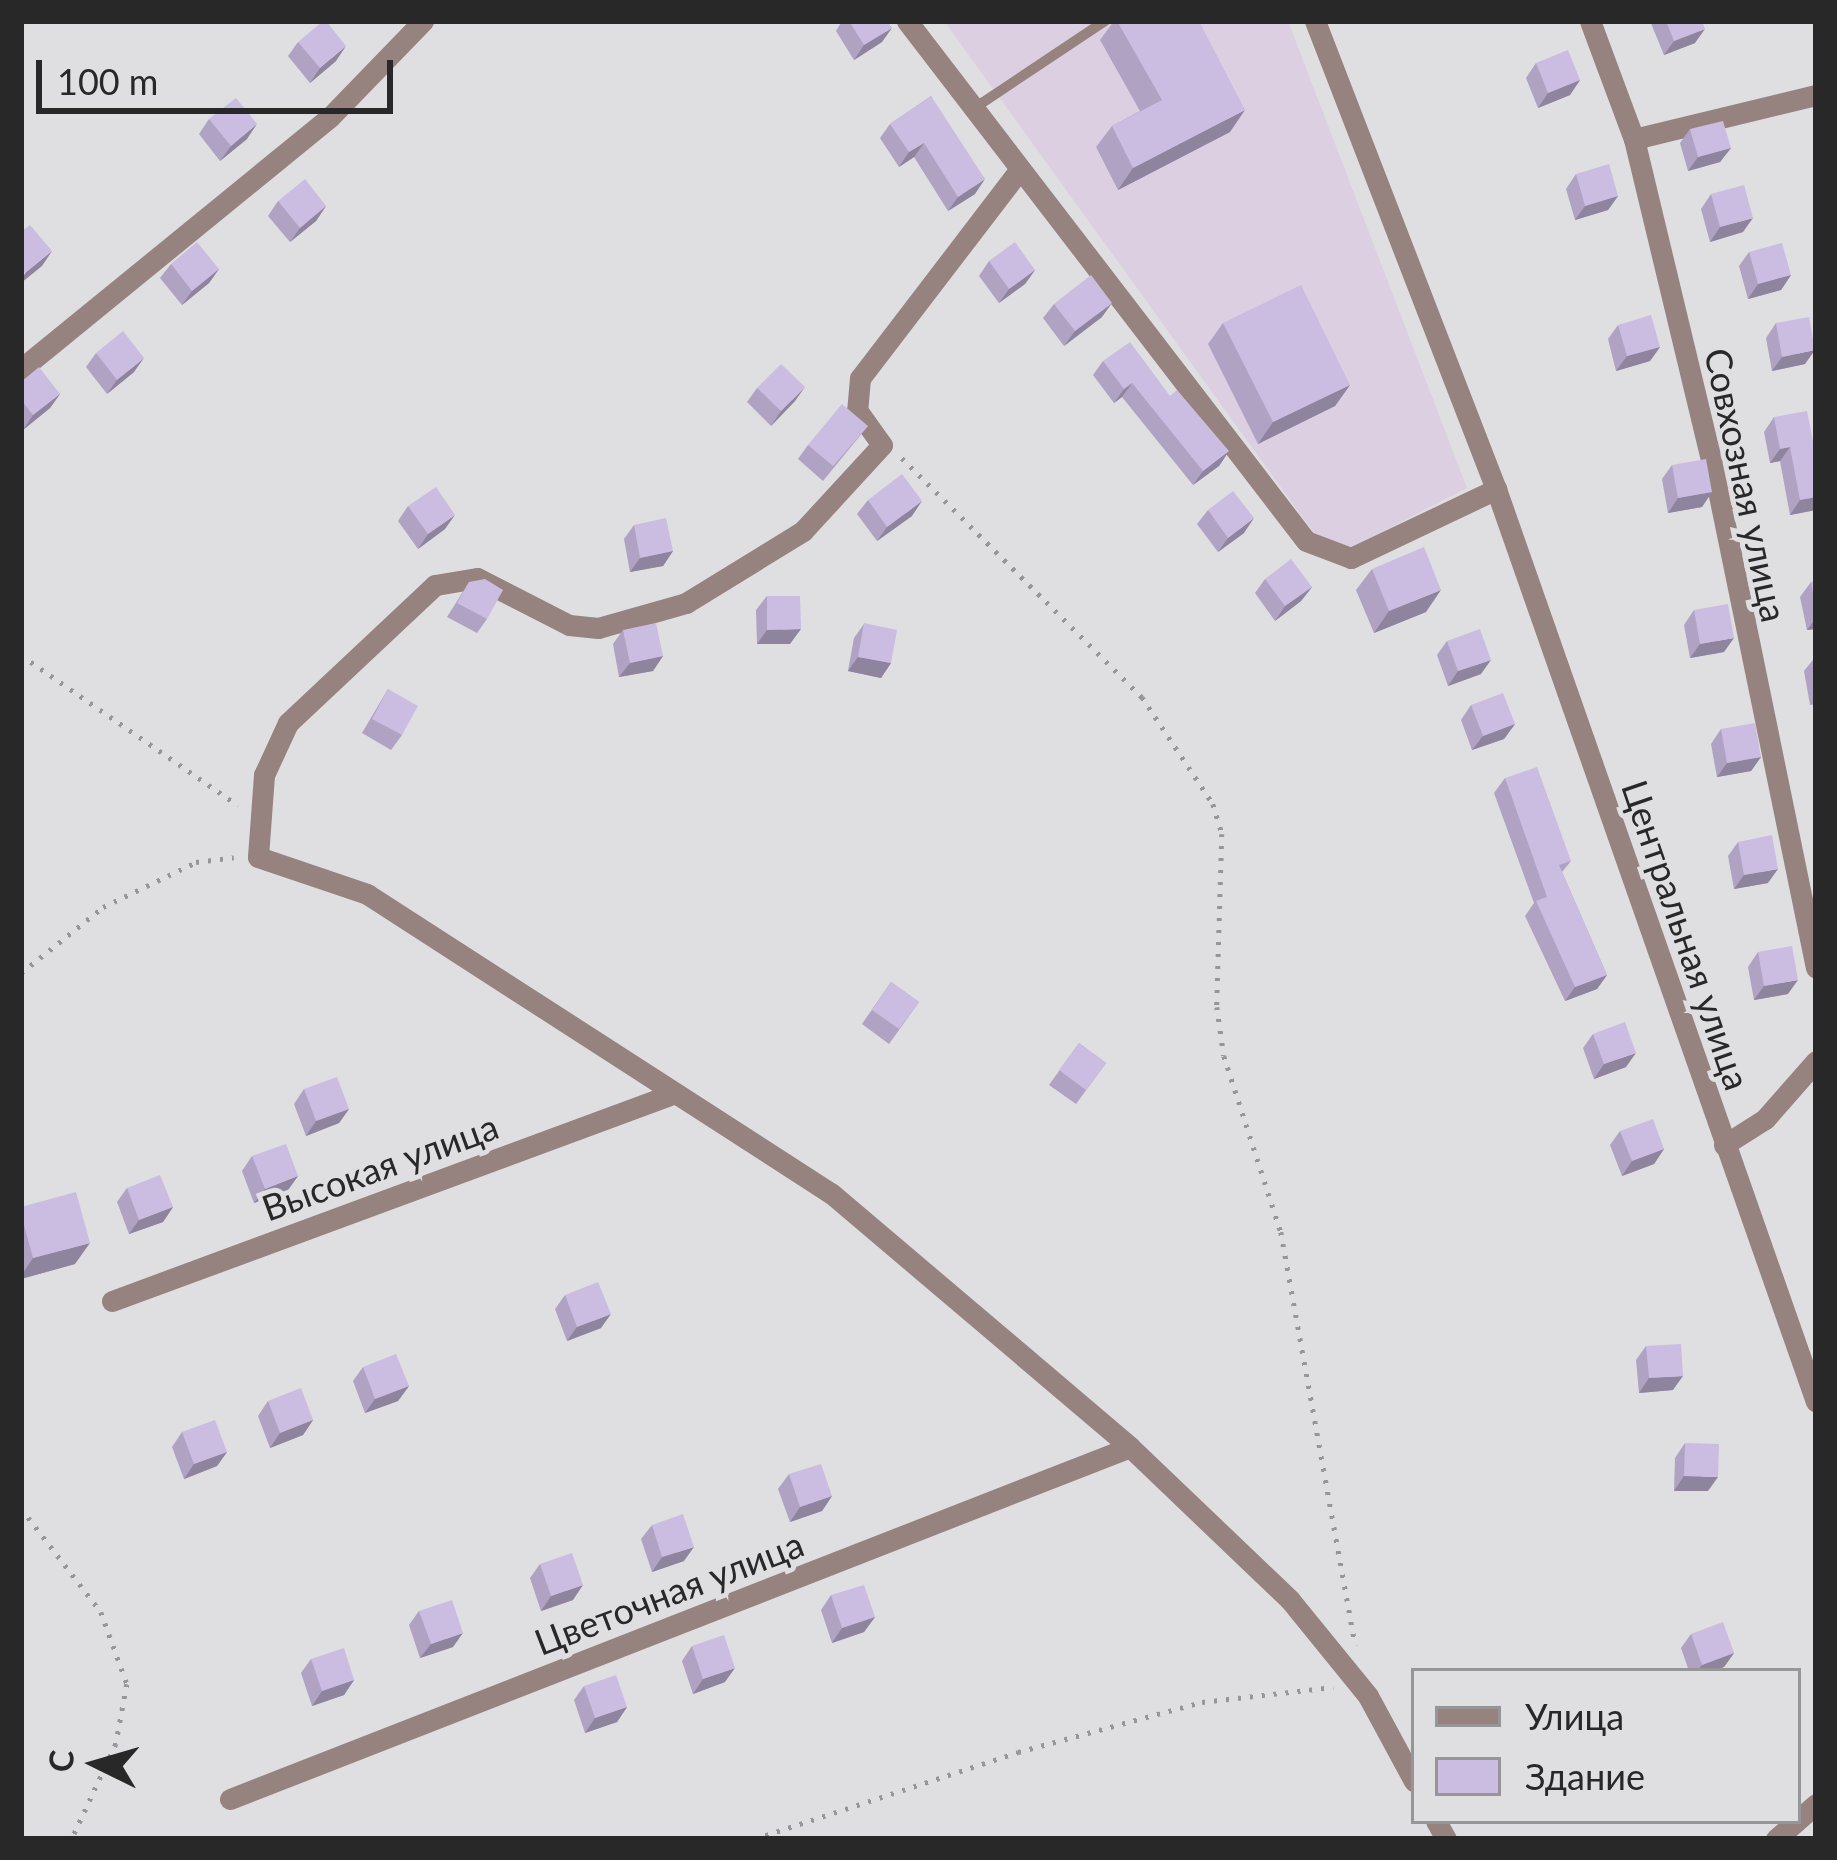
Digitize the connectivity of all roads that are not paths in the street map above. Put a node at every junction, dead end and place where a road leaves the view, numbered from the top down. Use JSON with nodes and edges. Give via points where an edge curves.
{"nodes":[{"id":1,"x":423,"y":21,"type":"edge"},
{"id":2,"x":907,"y":21,"type":"edge"},
{"id":3,"x":1105,"y":21,"type":"edge"},
{"id":4,"x":1315,"y":21,"type":"edge"},
{"id":5,"x":1590,"y":21,"type":"edge"},
{"id":6,"x":1816,"y":95,"type":"edge"},
{"id":7,"x":972,"y":110,"type":"junction"},
{"id":8,"x":1634,"y":139,"type":"junction"},
{"id":9,"x":1017,"y":173,"type":"junction"},
{"id":10,"x":21,"y":369,"type":"edge"},
{"id":11,"x":1496,"y":489,"type":"junction"},
{"id":12,"x":1816,"y":968,"type":"edge"},
{"id":13,"x":1816,"y":1060,"type":"edge"},
{"id":14,"x":670,"y":1095,"type":"junction"},
{"id":15,"x":1724,"y":1144,"type":"junction"},
{"id":16,"x":112,"y":1301,"type":"dead end"},
{"id":17,"x":1816,"y":1402,"type":"edge"},
{"id":18,"x":1130,"y":1447,"type":"junction"},
{"id":19,"x":1411,"y":1776,"type":"edge"},
{"id":20,"x":230,"y":1799,"type":"dead end"}],
"edges":[{"from":1,"to":10,"type":"street","via":[[330,117]]},
{"from":2,"to":7,"type":"street"},
{"from":3,"to":7,"type":"lane"},
{"from":4,"to":11,"type":"street","name":"Центральная улица"},
{"from":5,"to":8,"type":"street","name":"Совхозная улица"},
{"from":6,"to":8,"type":"street"},
{"from":7,"to":9,"type":"street"},
{"from":8,"to":12,"type":"street","name":"Совхозная улица","via":[[1714,471]]},
{"from":9,"to":11,"type":"street","via":[[1306,541],[1352,558]]},
{"from":9,"to":14,"type":"street","via":[[860,378],[854,400],[882,446],[859,477],[771,555],[654,616],[582,628],[477,578],[435,585],[288,723],[264,775],[258,857],[367,893]]},
{"from":11,"to":15,"type":"street","name":"Центральная улица"},
{"from":13,"to":15,"type":"street","via":[[1765,1119]]},
{"from":14,"to":16,"type":"street","name":"Высокая улица"},
{"from":14,"to":18,"type":"street","via":[[832,1194]]},
{"from":15,"to":17,"type":"street","name":"Центральная улица"},
{"from":18,"to":19,"type":"street","via":[[1290,1600],[1359,1684]]},
{"from":18,"to":20,"type":"street","name":"Цветочная улица"}]}
